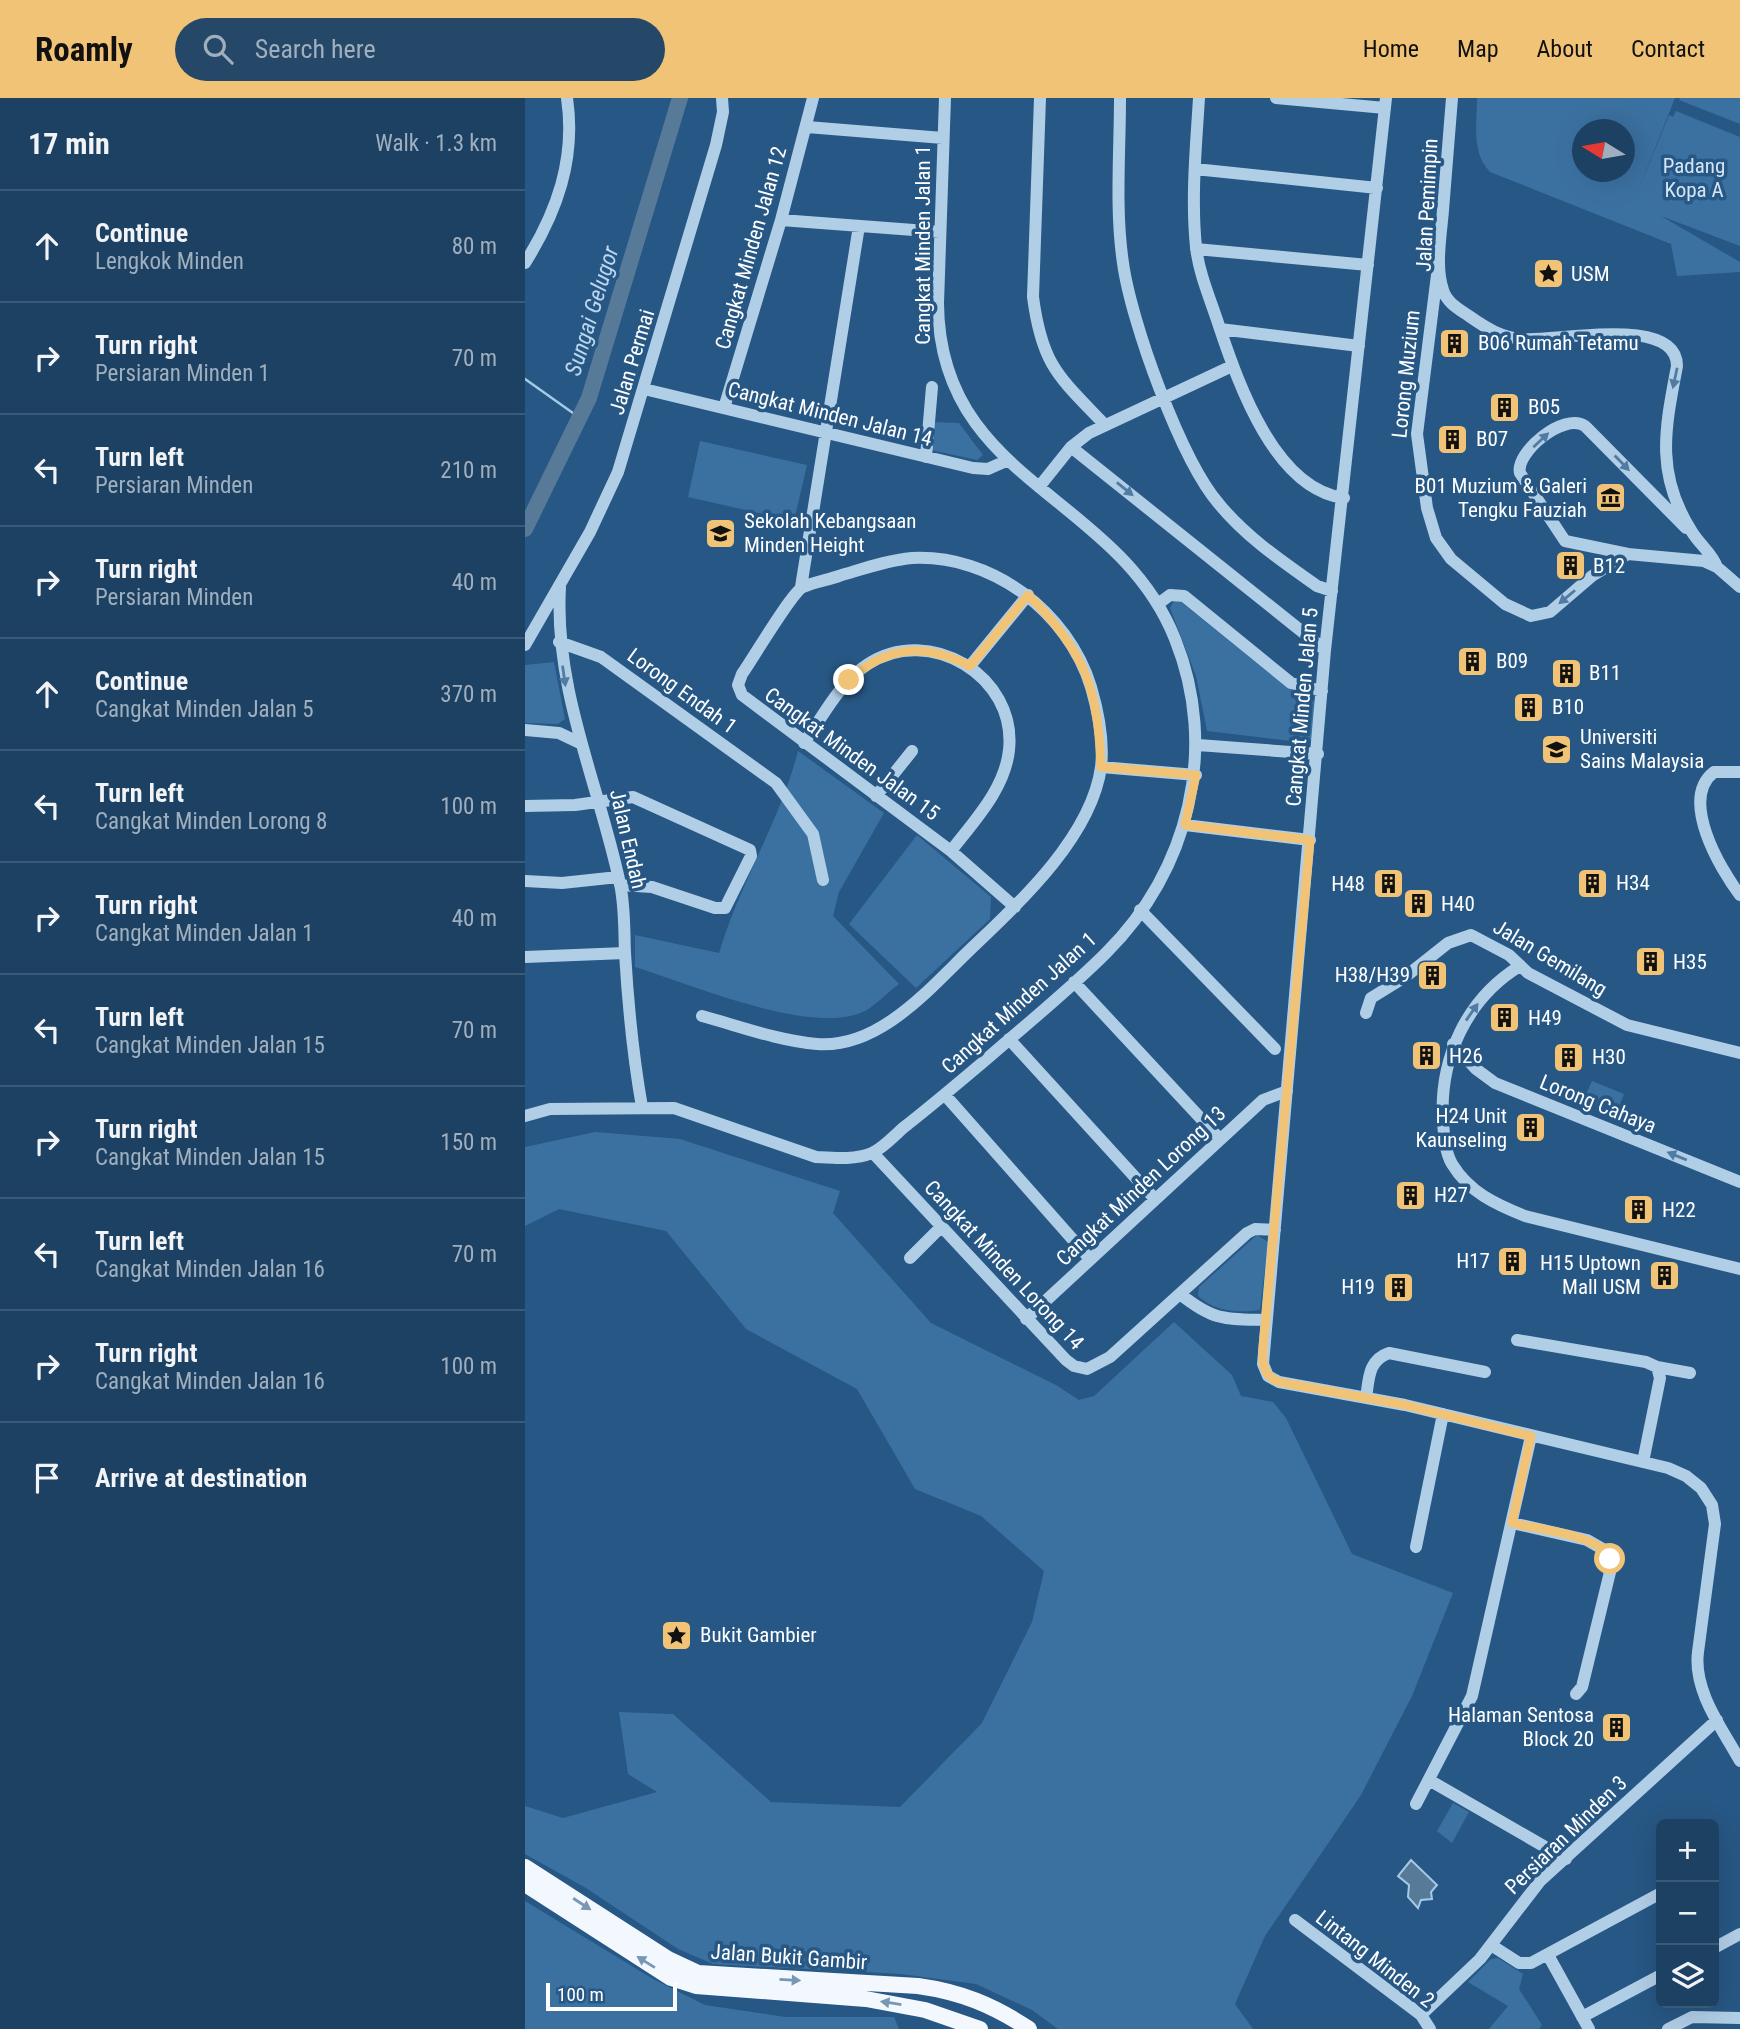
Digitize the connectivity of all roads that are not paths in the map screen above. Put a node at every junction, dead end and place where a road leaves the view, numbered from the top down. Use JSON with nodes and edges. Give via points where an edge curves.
{"nodes":[{"id":1,"x":567,"y":98,"type":"edge"},
{"id":2,"x":722,"y":98,"type":"edge"},
{"id":3,"x":813,"y":98,"type":"edge"},
{"id":4,"x":945,"y":98,"type":"edge"},
{"id":5,"x":1040,"y":98,"type":"edge"},
{"id":6,"x":1120,"y":98,"type":"edge"},
{"id":7,"x":1199,"y":98,"type":"edge"},
{"id":8,"x":1276,"y":98,"type":"edge"},
{"id":9,"x":1452,"y":98,"type":"edge"},
{"id":10,"x":1385,"y":103,"type":"edge"},
{"id":11,"x":807,"y":127,"type":"junction"},
{"id":12,"x":943,"y":138,"type":"junction"},
{"id":13,"x":1195,"y":169,"type":"junction"},
{"id":14,"x":1377,"y":188,"type":"junction"},
{"id":15,"x":781,"y":220,"type":"junction"},
{"id":16,"x":859,"y":226,"type":"junction"},
{"id":17,"x":940,"y":232,"type":"junction"},
{"id":18,"x":1196,"y":249,"type":"junction"},
{"id":19,"x":1439,"y":258,"type":"junction"},
{"id":20,"x":525,"y":263,"type":"edge"},
{"id":21,"x":1368,"y":265,"type":"junction"},
{"id":22,"x":1456,"y":307,"type":"junction"},
{"id":23,"x":1431,"y":320,"type":"junction"},
{"id":24,"x":1220,"y":329,"type":"junction"},
{"id":25,"x":1360,"y":345,"type":"junction"},
{"id":26,"x":1232,"y":366,"type":"junction"},
{"id":27,"x":932,"y":387,"type":"dead end"},
{"id":28,"x":644,"y":389,"type":"junction"},
{"id":29,"x":1164,"y":395,"type":"junction"},
{"id":30,"x":724,"y":408,"type":"junction"},
{"id":31,"x":1104,"y":424,"type":"junction"},
{"id":32,"x":826,"y":433,"type":"junction"},
{"id":33,"x":1071,"y":447,"type":"junction"},
{"id":34,"x":926,"y":457,"type":"junction"},
{"id":35,"x":1006,"y":461,"type":"junction"},
{"id":36,"x":1039,"y":487,"type":"junction"},
{"id":37,"x":1344,"y":498,"type":"junction"},
{"id":38,"x":1693,"y":534,"type":"junction"},
{"id":39,"x":1627,"y":554,"type":"junction"},
{"id":40,"x":1685,"y":557,"type":"junction"},
{"id":41,"x":1717,"y":567,"type":"junction"},
{"id":42,"x":560,"y":583,"type":"junction"},
{"id":43,"x":801,"y":587,"type":"junction"},
{"id":44,"x":1740,"y":587,"type":"edge"},
{"id":45,"x":1332,"y":591,"type":"junction"},
{"id":46,"x":1028,"y":595,"type":"junction"},
{"id":47,"x":1158,"y":604,"type":"junction"},
{"id":48,"x":539,"y":622,"type":"junction"},
{"id":49,"x":558,"y":627,"type":"junction"},
{"id":50,"x":559,"y":642,"type":"junction"},
{"id":51,"x":525,"y":645,"type":"edge"},
{"id":52,"x":1325,"y":650,"type":"junction"},
{"id":53,"x":970,"y":666,"type":"junction"},
{"id":54,"x":1322,"y":691,"type":"junction"},
{"id":55,"x":573,"y":720,"type":"junction"},
{"id":56,"x":525,"y":730,"type":"edge"},
{"id":57,"x":559,"y":733,"type":"junction"},
{"id":58,"x":580,"y":743,"type":"junction"},
{"id":59,"x":804,"y":743,"type":"junction"},
{"id":60,"x":1198,"y":745,"type":"junction"},
{"id":61,"x":912,"y":751,"type":"dead end"},
{"id":62,"x":1318,"y":754,"type":"junction"},
{"id":63,"x":1101,"y":767,"type":"junction"},
{"id":64,"x":1740,"y":772,"type":"edge"},
{"id":65,"x":1196,"y":775,"type":"junction"},
{"id":66,"x":876,"y":796,"type":"junction"},
{"id":67,"x":600,"y":800,"type":"junction"},
{"id":68,"x":525,"y":806,"type":"edge"},
{"id":69,"x":1185,"y":825,"type":"junction"},
{"id":70,"x":1310,"y":840,"type":"junction"},
{"id":71,"x":951,"y":851,"type":"junction"},
{"id":72,"x":823,"y":880,"type":"dead end"},
{"id":73,"x":525,"y":881,"type":"edge"},
{"id":74,"x":619,"y":881,"type":"junction"},
{"id":75,"x":1740,"y":895,"type":"edge"},
{"id":76,"x":1015,"y":907,"type":"junction"},
{"id":77,"x":1140,"y":910,"type":"junction"},
{"id":78,"x":625,"y":953,"type":"junction"},
{"id":79,"x":525,"y":957,"type":"edge"},
{"id":80,"x":1520,"y":966,"type":"junction"},
{"id":81,"x":1074,"y":982,"type":"junction"},
{"id":82,"x":1366,"y":1013,"type":"dead end"},
{"id":83,"x":702,"y":1016,"type":"dead end"},
{"id":84,"x":1010,"y":1039,"type":"junction"},
{"id":85,"x":1453,"y":1044,"type":"junction"},
{"id":86,"x":1275,"y":1049,"type":"dead end"},
{"id":87,"x":1740,"y":1053,"type":"edge"},
{"id":88,"x":1287,"y":1091,"type":"junction"},
{"id":89,"x":945,"y":1095,"type":"junction"},
{"id":90,"x":642,"y":1107,"type":"junction"},
{"id":91,"x":525,"y":1116,"type":"edge"},
{"id":92,"x":1219,"y":1138,"type":"junction"},
{"id":93,"x":873,"y":1153,"type":"junction"},
{"id":94,"x":1740,"y":1182,"type":"edge"},
{"id":95,"x":1154,"y":1198,"type":"junction"},
{"id":96,"x":941,"y":1227,"type":"junction"},
{"id":97,"x":1275,"y":1230,"type":"junction"},
{"id":98,"x":910,"y":1258,"type":"dead end"},
{"id":99,"x":1090,"y":1259,"type":"junction"},
{"id":100,"x":1740,"y":1269,"type":"edge"},
{"id":101,"x":1180,"y":1294,"type":"junction"},
{"id":102,"x":1026,"y":1319,"type":"junction"},
{"id":103,"x":1266,"y":1320,"type":"junction"},
{"id":104,"x":1517,"y":1340,"type":"dead end"},
{"id":105,"x":1657,"y":1367,"type":"junction"},
{"id":106,"x":1485,"y":1372,"type":"dead end"},
{"id":107,"x":1690,"y":1373,"type":"dead end"},
{"id":108,"x":1366,"y":1398,"type":"junction"},
{"id":109,"x":1443,"y":1414,"type":"junction"},
{"id":110,"x":1531,"y":1436,"type":"junction"},
{"id":111,"x":1643,"y":1462,"type":"junction"},
{"id":112,"x":1512,"y":1523,"type":"junction"},
{"id":113,"x":1416,"y":1547,"type":"dead end"},
{"id":114,"x":1576,"y":1694,"type":"dead end"},
{"id":115,"x":1717,"y":1720,"type":"junction"},
{"id":116,"x":1740,"y":1761,"type":"edge"},
{"id":117,"x":1429,"y":1780,"type":"junction"},
{"id":118,"x":1416,"y":1804,"type":"dead end"},
{"id":119,"x":1566,"y":1859,"type":"junction"},
{"id":120,"x":525,"y":1867,"type":"edge"},
{"id":121,"x":525,"y":1884,"type":"edge"},
{"id":122,"x":1656,"y":1896,"type":"edge"},
{"id":123,"x":1295,"y":1920,"type":"dead end"},
{"id":124,"x":1740,"y":1934,"type":"edge"},
{"id":125,"x":1491,"y":1945,"type":"junction"},
{"id":126,"x":1719,"y":1945,"type":"edge"},
{"id":127,"x":1548,"y":1955,"type":"junction"},
{"id":128,"x":1656,"y":1978,"type":"edge"},
{"id":129,"x":992,"y":2006,"type":"junction"},
{"id":130,"x":925,"y":2010,"type":"junction"},
{"id":131,"x":1421,"y":2015,"type":"junction"},
{"id":132,"x":1582,"y":2017,"type":"junction"},
{"id":133,"x":1740,"y":2018,"type":"edge"},
{"id":134,"x":954,"y":2029,"type":"edge"},
{"id":135,"x":982,"y":2029,"type":"edge"},
{"id":136,"x":1029,"y":2029,"type":"edge"},
{"id":137,"x":1430,"y":2029,"type":"edge"},
{"id":138,"x":1589,"y":2029,"type":"edge"},
{"id":139,"x":1668,"y":2029,"type":"edge"}],
"edges":[{"from":1,"to":20,"type":"street","via":[[570,133],[563,184],[547,228]]},
{"from":2,"to":28,"type":"street","name":"Jalan Permai","via":[[720,131]]},
{"from":3,"to":11,"type":"street","name":"Cangkat Minden Jalan 12"},
{"from":4,"to":12,"type":"street","name":"Cangkat Minden Jalan 1"},
{"from":5,"to":31,"type":"street","via":[[1033,297],[1037,329],[1045,355],[1061,380]]},
{"from":6,"to":29,"type":"street","via":[[1123,263]]},
{"from":7,"to":13,"type":"street"},
{"from":8,"to":10,"type":"street"},
{"from":9,"to":19,"type":"street","name":"Jalan Pemimpin"},
{"from":10,"to":14,"type":"street","name":"Cangkat Minden Jalan 5"},
{"from":11,"to":12,"type":"street"},
{"from":11,"to":15,"type":"street","name":"Cangkat Minden Jalan 12"},
{"from":12,"to":17,"type":"street","name":"Cangkat Minden Jalan 1"},
{"from":13,"to":14,"type":"street"},
{"from":13,"to":18,"type":"street"},
{"from":14,"to":21,"type":"street","name":"Cangkat Minden Jalan 5"},
{"from":15,"to":16,"type":"street"},
{"from":15,"to":30,"type":"street","name":"Cangkat Minden Jalan 12"},
{"from":16,"to":17,"type":"street"},
{"from":16,"to":32,"type":"street"},
{"from":17,"to":35,"type":"street","name":"Cangkat Minden Jalan 1","via":[[938,333],[944,364],[966,410]]},
{"from":18,"to":21,"type":"street"},
{"from":18,"to":24,"type":"street"},
{"from":19,"to":22,"type":"street","name":"Jalan Pemimpin","via":[[1443,291]]},
{"from":19,"to":23,"type":"street","name":"Lorong Muzium"},
{"from":21,"to":25,"type":"street","name":"Cangkat Minden Jalan 5"},
{"from":22,"to":23,"type":"street"},
{"from":22,"to":38,"type":"street","one_way":true,"via":[[1506,337],[1524,340],[1613,333],[1659,340],[1671,347],[1677,366],[1664,464]]},
{"from":39,"to":23,"type":"street","name":"Lorong Muzium","one_way":true,"via":[[1550,611],[1531,616],[1505,604],[1451,559],[1436,538],[1427,508],[1416,434]]},
{"from":24,"to":25,"type":"street"},
{"from":24,"to":26,"type":"street"},
{"from":25,"to":37,"type":"street","name":"Cangkat Minden Jalan 5"},
{"from":26,"to":29,"type":"street"},
{"from":26,"to":37,"type":"street","via":[[1265,434],[1289,465],[1319,491]]},
{"from":27,"to":34,"type":"street"},
{"from":28,"to":30,"type":"street","name":"Cangkat Minden Jalan 14"},
{"from":28,"to":42,"type":"street","name":"Jalan Permai","via":[[618,472]]},
{"from":29,"to":31,"type":"street"},
{"from":29,"to":45,"type":"street","via":[[1189,457],[1219,505],[1293,569]]},
{"from":30,"to":32,"type":"street","name":"Cangkat Minden Jalan 14"},
{"from":31,"to":33,"type":"street"},
{"from":32,"to":34,"type":"street","name":"Cangkat Minden Jalan 14"},
{"from":32,"to":43,"type":"street"},
{"from":33,"to":36,"type":"street"},
{"from":33,"to":52,"type":"street","one_way":true},
{"from":34,"to":35,"type":"street","name":"Cangkat Minden Jalan 14","via":[[982,469]]},
{"from":35,"to":36,"type":"street","name":"Cangkat Minden Jalan 1"},
{"from":36,"to":47,"type":"street","name":"Cangkat Minden Jalan 1","via":[[1095,531]]},
{"from":37,"to":45,"type":"street","name":"Cangkat Minden Jalan 5"},
{"from":39,"to":38,"type":"street","one_way":true,"via":[[1562,538],[1520,474],[1520,461],[1560,424],[1585,426]]},
{"from":38,"to":40,"type":"street","via":[[1694,549]]},
{"from":38,"to":41,"type":"street"},
{"from":39,"to":40,"type":"street"},
{"from":40,"to":41,"type":"street"},
{"from":41,"to":44,"type":"street"},
{"from":42,"to":48,"type":"street","name":"Jalan Permai"},
{"from":42,"to":49,"type":"street","name":"Jalan Endah"},
{"from":43,"to":46,"type":"street","via":[[912,558],[984,570]]},
{"from":43,"to":59,"type":"street","name":"Cangkat Minden Jalan 15","via":[[739,685],[745,700]]},
{"from":45,"to":52,"type":"street","name":"Cangkat Minden Jalan 5"},
{"from":46,"to":53,"type":"street"},
{"from":46,"to":63,"type":"street","via":[[1059,627],[1086,672],[1098,719]]},
{"from":47,"to":54,"type":"street","via":[[1170,595],[1184,596],[1291,683]]},
{"from":47,"to":60,"type":"street","name":"Cangkat Minden Jalan 1","via":[[1191,685]]},
{"from":48,"to":49,"type":"street","via":[[551,621]]},
{"from":48,"to":51,"type":"street","name":"Jalan Permai"},
{"from":49,"to":50,"type":"street","name":"Jalan Endah"},
{"from":50,"to":55,"type":"street","name":"Jalan Endah","one_way":true},
{"from":50,"to":72,"type":"street","name":"Lorong Endah 1","via":[[601,657],[776,783],[813,834]]},
{"from":52,"to":54,"type":"street","name":"Cangkat Minden Jalan 5"},
{"from":53,"to":59,"type":"street","via":[[930,652],[884,655],[849,680]]},
{"from":53,"to":71,"type":"street","via":[[1003,706],[1009,748],[994,793]]},
{"from":54,"to":62,"type":"street","name":"Cangkat Minden Jalan 5"},
{"from":55,"to":57,"type":"street"},
{"from":55,"to":58,"type":"street","name":"Jalan Endah"},
{"from":56,"to":57,"type":"street"},
{"from":57,"to":58,"type":"street"},
{"from":58,"to":67,"type":"street","name":"Jalan Endah"},
{"from":59,"to":66,"type":"street","name":"Cangkat Minden Jalan 15"},
{"from":60,"to":62,"type":"street"},
{"from":60,"to":65,"type":"street","name":"Cangkat Minden Jalan 1"},
{"from":61,"to":66,"type":"street"},
{"from":62,"to":70,"type":"street","name":"Cangkat Minden Jalan 5"},
{"from":63,"to":65,"type":"street"},
{"from":63,"to":76,"type":"street","via":[[1069,841]]},
{"from":64,"to":75,"type":"street","via":[[1714,772],[1701,792],[1702,818],[1715,859]]},
{"from":65,"to":69,"type":"street","name":"Cangkat Minden Jalan 1"},
{"from":66,"to":71,"type":"street","name":"Cangkat Minden Jalan 15"},
{"from":67,"to":68,"type":"street"},
{"from":67,"to":74,"type":"street","name":"Jalan Endah"},
{"from":67,"to":74,"type":"street","via":[[633,797],[748,847],[751,856],[725,908]]},
{"from":69,"to":70,"type":"street"},
{"from":69,"to":77,"type":"street","name":"Cangkat Minden Jalan 1","via":[[1167,869]]},
{"from":70,"to":88,"type":"street","name":"Cangkat Minden Jalan 5"},
{"from":71,"to":76,"type":"street","name":"Cangkat Minden Jalan 15"},
{"from":73,"to":74,"type":"street"},
{"from":74,"to":78,"type":"street","name":"Jalan Endah"},
{"from":76,"to":83,"type":"street","via":[[907,1008],[869,1035],[816,1044]]},
{"from":77,"to":81,"type":"street","name":"Cangkat Minden Jalan 1","via":[[1108,952]]},
{"from":77,"to":86,"type":"street"},
{"from":78,"to":79,"type":"street"},
{"from":78,"to":90,"type":"street","name":"Jalan Endah"},
{"from":80,"to":82,"type":"street","name":"Jalan Gemilang","via":[[1479,938],[1464,935],[1371,998]]},
{"from":85,"to":80,"type":"street","one_way":true,"via":[[1489,990]]},
{"from":80,"to":87,"type":"street","name":"Jalan Gemilang","via":[[1627,1025]]},
{"from":81,"to":84,"type":"street","name":"Cangkat Minden Jalan 1"},
{"from":81,"to":92,"type":"street"},
{"from":84,"to":89,"type":"street","name":"Cangkat Minden Jalan 1"},
{"from":84,"to":95,"type":"street"},
{"from":94,"to":85,"type":"street","name":"Lorong Cahaya","one_way":true,"via":[[1496,1083]]},
{"from":85,"to":100,"type":"street","via":[[1443,1087],[1447,1153],[1471,1187],[1491,1202],[1561,1227]]},
{"from":88,"to":92,"type":"street","name":"Cangkat Minden Lorong 13","via":[[1263,1100]]},
{"from":88,"to":97,"type":"street","name":"Cangkat Minden Jalan 5"},
{"from":89,"to":93,"type":"street","name":"Cangkat Minden Jalan 1"},
{"from":89,"to":99,"type":"street"},
{"from":90,"to":91,"type":"street","name":"Cangkat Minden Jalan 1","via":[[550,1109]]},
{"from":90,"to":93,"type":"street","name":"Cangkat Minden Jalan 1","via":[[674,1108],[816,1157],[839,1159]]},
{"from":92,"to":95,"type":"street","name":"Cangkat Minden Lorong 13"},
{"from":93,"to":96,"type":"street","name":"Cangkat Minden Lorong 14"},
{"from":95,"to":99,"type":"street","name":"Cangkat Minden Lorong 13"},
{"from":96,"to":98,"type":"street"},
{"from":96,"to":102,"type":"street","name":"Cangkat Minden Lorong 14"},
{"from":97,"to":101,"type":"street","name":"Cangkat Minden Lorong 14","via":[[1247,1233]]},
{"from":97,"to":103,"type":"street","name":"Cangkat Minden Jalan 5"},
{"from":99,"to":102,"type":"street","name":"Cangkat Minden Lorong 13"},
{"from":101,"to":102,"type":"street","name":"Cangkat Minden Lorong 14","via":[[1110,1357],[1087,1369],[1066,1360]]},
{"from":101,"to":103,"type":"street","via":[[1216,1318]]},
{"from":103,"to":108,"type":"street","name":"Cangkat Minden Jalan 5","via":[[1263,1364],[1271,1379]]},
{"from":104,"to":105,"type":"street"},
{"from":105,"to":107,"type":"street"},
{"from":105,"to":111,"type":"street","via":[[1660,1378]]},
{"from":106,"to":108,"type":"street","via":[[1389,1353],[1372,1365]]},
{"from":108,"to":109,"type":"street"},
{"from":109,"to":110,"type":"street"},
{"from":109,"to":113,"type":"street"},
{"from":110,"to":111,"type":"street"},
{"from":110,"to":112,"type":"street"},
{"from":111,"to":115,"type":"street","via":[[1695,1482],[1715,1514],[1697,1659],[1702,1689]]},
{"from":112,"to":114,"type":"street","via":[[1587,1540],[1608,1552],[1611,1568],[1582,1687]]},
{"from":112,"to":117,"type":"street","via":[[1472,1696]]},
{"from":115,"to":116,"type":"street"},
{"from":115,"to":119,"type":"street","name":"Persiaran Minden 3"},
{"from":117,"to":118,"type":"street"},
{"from":117,"to":119,"type":"street"},
{"from":119,"to":125,"type":"street","name":"Persiaran Minden 3","via":[[1526,1896]]},
{"from":120,"to":129,"type":"main road","name":"Jalan Bukit Gambir","one_way":true,"via":[[668,1959],[698,1973],[918,1986],[954,1991]]},
{"from":130,"to":121,"type":"main road","name":"Jalan Bukit Gambir","one_way":true,"via":[[866,1999],[696,1986],[671,1978]]},
{"from":122,"to":127,"type":"street"},
{"from":123,"to":131,"type":"street","name":"Lintang Minden 2"},
{"from":124,"to":126,"type":"street"},
{"from":125,"to":127,"type":"street","via":[[1524,1964]]},
{"from":125,"to":131,"type":"street","name":"Persiaran Minden 3"},
{"from":127,"to":132,"type":"street"},
{"from":128,"to":132,"type":"street"},
{"from":129,"to":135,"type":"main road","via":[[979,2014]]},
{"from":129,"to":136,"type":"main road","name":"Jalan Bukit Gambir"},
{"from":130,"to":134,"type":"main road"},
{"from":130,"to":135,"type":"main road","name":"Jalan Bukit Gambir"},
{"from":131,"to":137,"type":"street","name":"Lintang Minden 2"},
{"from":132,"to":138,"type":"street"},
{"from":133,"to":139,"type":"street","via":[[1692,2017]]}]}
